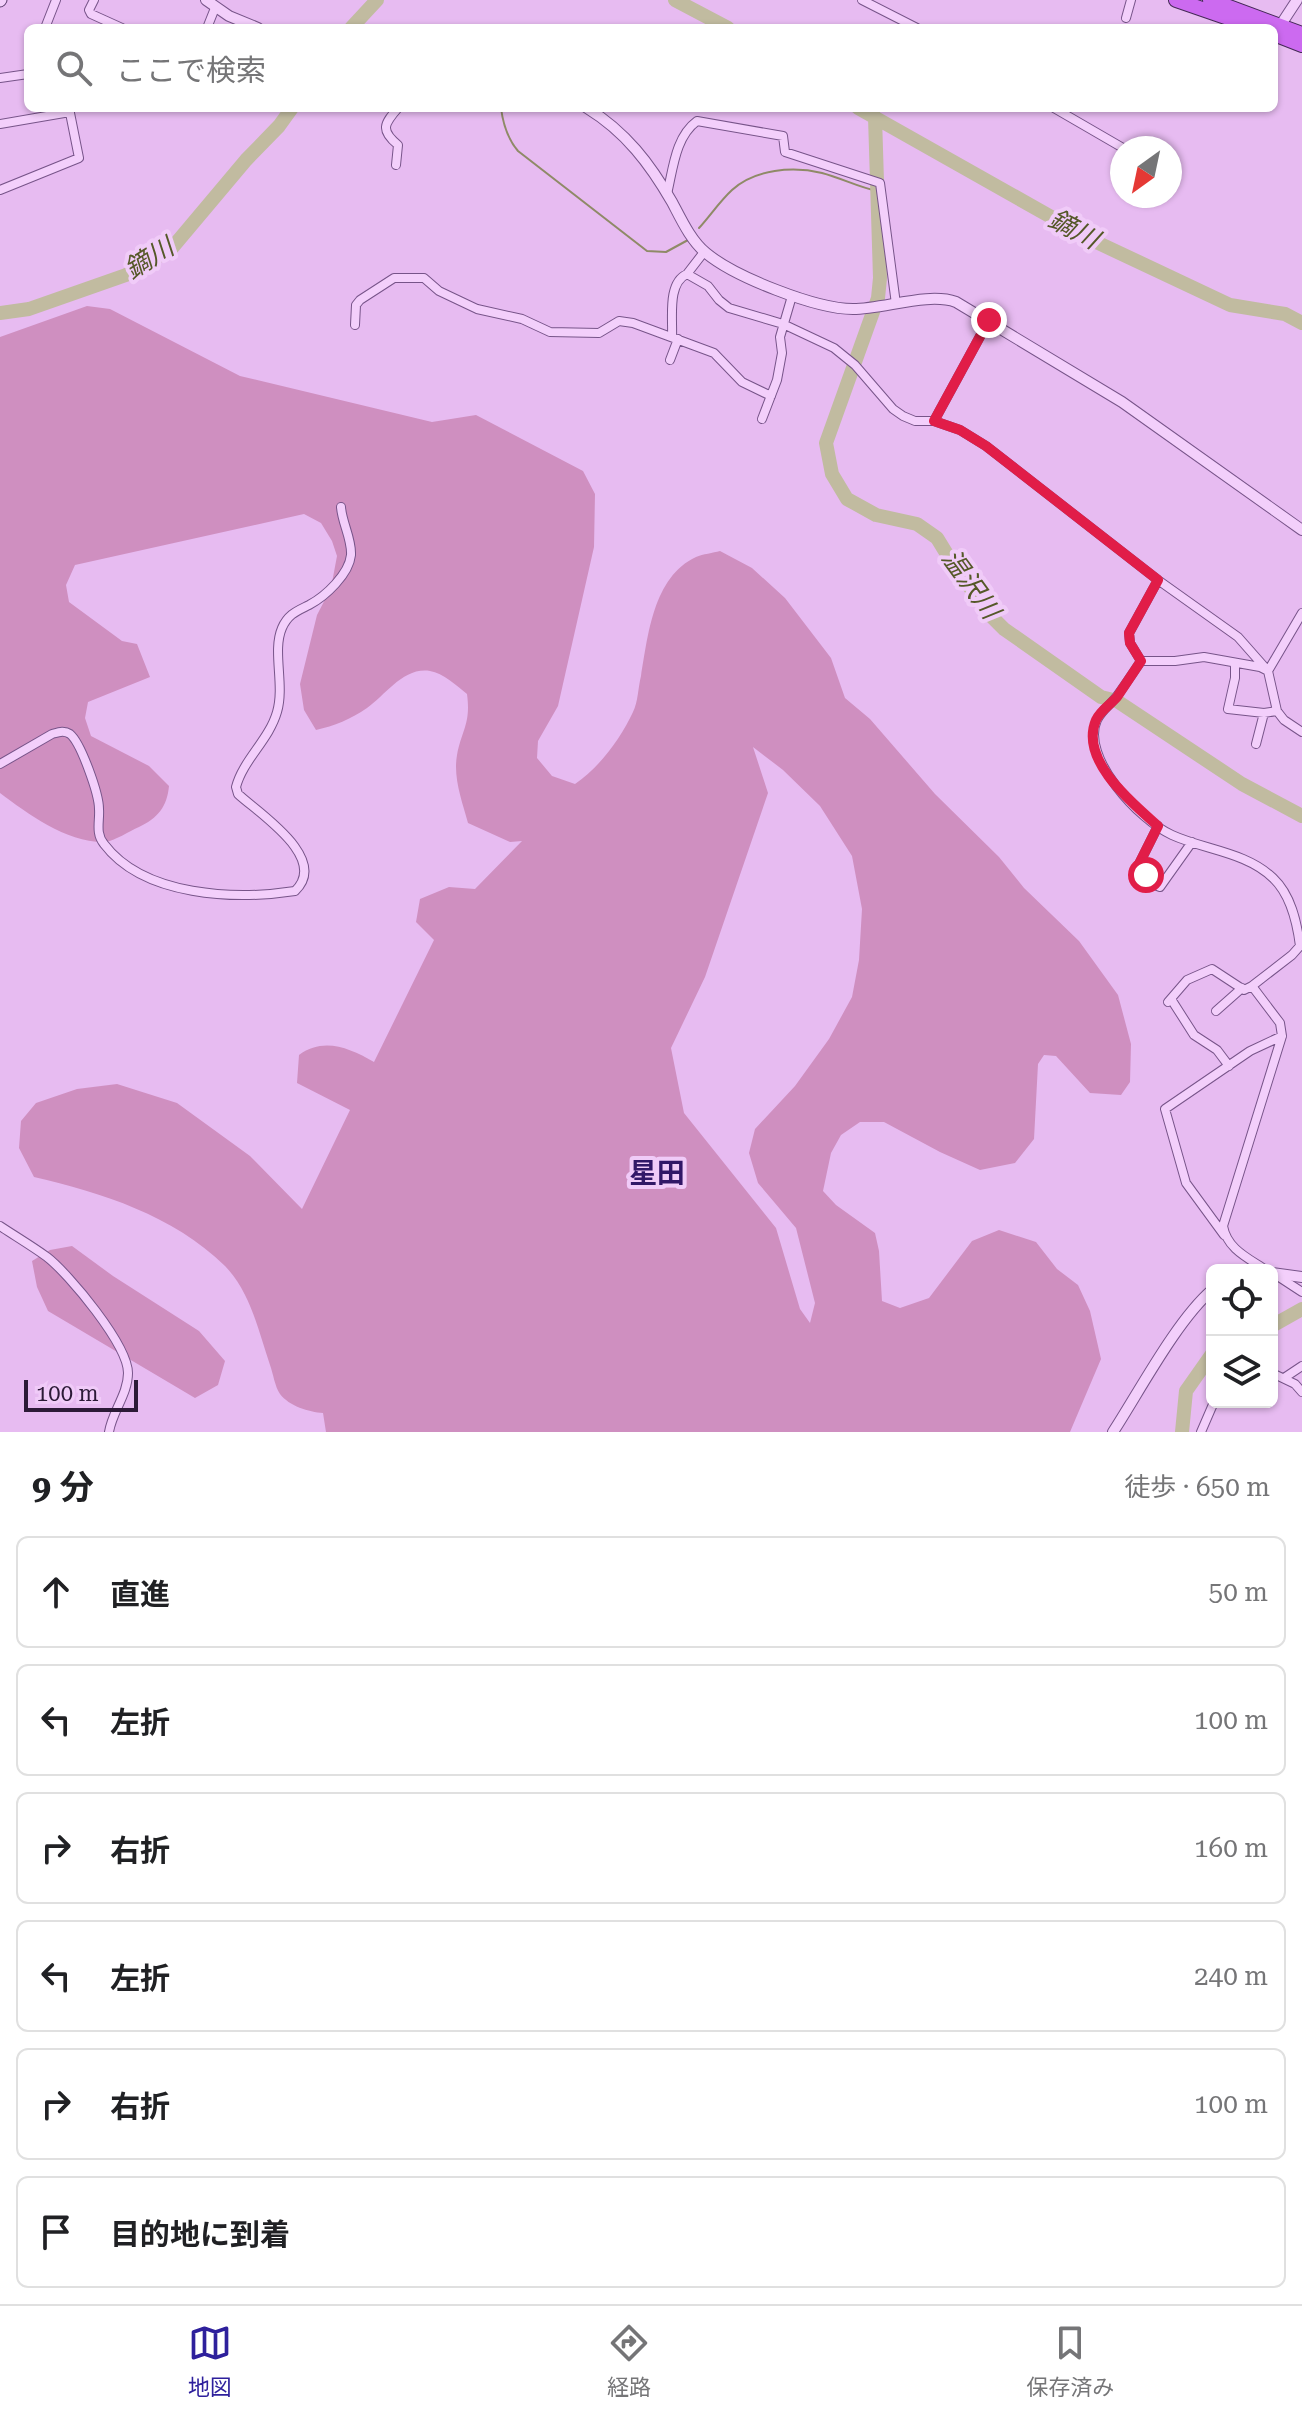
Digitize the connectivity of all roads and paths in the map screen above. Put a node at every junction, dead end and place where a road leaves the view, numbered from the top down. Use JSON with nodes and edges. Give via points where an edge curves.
{"nodes":[{"id":1,"x":56,"y":0,"type":"edge"},
{"id":2,"x":94,"y":0,"type":"edge"},
{"id":3,"x":206,"y":0,"type":"edge"},
{"id":4,"x":862,"y":0,"type":"edge"},
{"id":5,"x":1131,"y":0,"type":"edge"},
{"id":6,"x":1176,"y":0,"type":"edge"},
{"id":7,"x":1210,"y":0,"type":"edge"},
{"id":8,"x":1297,"y":0,"type":"edge"},
{"id":9,"x":215,"y":8,"type":"junction"},
{"id":10,"x":1126,"y":18,"type":"dead end"},
{"id":11,"x":47,"y":24,"type":"edge"},
{"id":12,"x":113,"y":24,"type":"edge"},
{"id":13,"x":209,"y":24,"type":"edge"},
{"id":14,"x":249,"y":24,"type":"edge"},
{"id":15,"x":909,"y":24,"type":"edge"},
{"id":16,"x":1245,"y":24,"type":"edge"},
{"id":17,"x":1261,"y":24,"type":"edge"},
{"id":18,"x":1278,"y":28,"type":"edge"},
{"id":19,"x":1278,"y":31,"type":"edge"},
{"id":20,"x":1278,"y":32,"type":"edge"},
{"id":21,"x":1302,"y":34,"type":"edge"},
{"id":22,"x":1302,"y":45,"type":"edge"},
{"id":23,"x":24,"y":75,"type":"edge"},
{"id":24,"x":0,"y":78,"type":"edge"},
{"id":25,"x":60,"y":112,"type":"edge"},
{"id":26,"x":70,"y":112,"type":"edge"},
{"id":27,"x":395,"y":112,"type":"edge"},
{"id":28,"x":592,"y":112,"type":"edge"},
{"id":29,"x":1061,"y":112,"type":"edge"},
{"id":30,"x":0,"y":124,"type":"edge"},
{"id":31,"x":1110,"y":140,"type":"edge"},
{"id":32,"x":396,"y":165,"type":"dead end"},
{"id":33,"x":0,"y":190,"type":"edge"},
{"id":34,"x":667,"y":194,"type":"junction"},
{"id":35,"x":704,"y":252,"type":"junction"},
{"id":36,"x":687,"y":274,"type":"junction"},
{"id":37,"x":792,"y":296,"type":"junction"},
{"id":38,"x":896,"y":304,"type":"junction"},
{"id":39,"x":989,"y":320,"type":"junction"},
{"id":40,"x":783,"y":324,"type":"junction"},
{"id":41,"x":355,"y":325,"type":"dead end"},
{"id":42,"x":675,"y":338,"type":"junction"},
{"id":43,"x":670,"y":360,"type":"dead end"},
{"id":44,"x":771,"y":396,"type":"junction"},
{"id":45,"x":762,"y":419,"type":"dead end"},
{"id":46,"x":934,"y":421,"type":"junction"},
{"id":47,"x":341,"y":507,"type":"dead end"},
{"id":48,"x":1302,"y":530,"type":"edge"},
{"id":49,"x":1158,"y":580,"type":"junction"},
{"id":50,"x":1302,"y":613,"type":"edge"},
{"id":51,"x":1141,"y":661,"type":"junction"},
{"id":52,"x":1235,"y":663,"type":"junction"},
{"id":53,"x":1268,"y":671,"type":"junction"},
{"id":54,"x":1277,"y":711,"type":"junction"},
{"id":55,"x":1264,"y":713,"type":"junction"},
{"id":56,"x":1302,"y":732,"type":"edge"},
{"id":57,"x":1256,"y":744,"type":"dead end"},
{"id":58,"x":0,"y":764,"type":"edge"},
{"id":59,"x":1158,"y":826,"type":"junction"},
{"id":60,"x":1192,"y":842,"type":"junction"},
{"id":61,"x":1247,"y":987,"type":"junction"},
{"id":62,"x":1216,"y":1011,"type":"dead end"},
{"id":63,"x":1282,"y":1036,"type":"junction"},
{"id":64,"x":1229,"y":1066,"type":"junction"},
{"id":65,"x":0,"y":1226,"type":"edge"},
{"id":66,"x":1225,"y":1235,"type":"junction"},
{"id":67,"x":1259,"y":1264,"type":"edge"},
{"id":68,"x":1278,"y":1273,"type":"edge"},
{"id":69,"x":1278,"y":1277,"type":"edge"},
{"id":70,"x":1302,"y":1277,"type":"edge"},
{"id":71,"x":1300,"y":1291,"type":"edge"},
{"id":72,"x":1206,"y":1295,"type":"edge"},
{"id":73,"x":1302,"y":1366,"type":"edge"},
{"id":74,"x":1278,"y":1376,"type":"edge"},
{"id":75,"x":1284,"y":1378,"type":"junction"},
{"id":76,"x":1302,"y":1392,"type":"edge"},
{"id":77,"x":1211,"y":1408,"type":"edge"},
{"id":78,"x":109,"y":1432,"type":"edge"},
{"id":79,"x":1113,"y":1432,"type":"edge"},
{"id":80,"x":1201,"y":1432,"type":"edge"}],
"edges":[{"from":1,"to":11,"type":"street"},
{"from":2,"to":12,"type":"street","via":[[91,14]]},
{"from":3,"to":9,"type":"street"},
{"from":4,"to":15,"type":"street"},
{"from":5,"to":10,"type":"street"},
{"from":6,"to":16,"type":"highway"},
{"from":7,"to":17,"type":"highway"},
{"from":8,"to":18,"type":"street"},
{"from":9,"to":13,"type":"street"},
{"from":9,"to":14,"type":"street"},
{"from":19,"to":21,"type":"highway"},
{"from":20,"to":22,"type":"highway"},
{"from":23,"to":24,"type":"street"},
{"from":25,"to":30,"type":"street"},
{"from":26,"to":33,"type":"street","via":[[79,158]]},
{"from":27,"to":32,"type":"street","via":[[386,128],[398,145]]},
{"from":28,"to":34,"type":"street","via":[[635,147]]},
{"from":29,"to":31,"type":"street"},
{"from":34,"to":35,"type":"street"},
{"from":34,"to":38,"type":"street","via":[[681,143],[697,121],[783,136],[785,152],[880,183]]},
{"from":35,"to":36,"type":"street"},
{"from":35,"to":37,"type":"street"},
{"from":36,"to":40,"type":"street","via":[[729,308]]},
{"from":36,"to":42,"type":"street","via":[[677,281],[674,293]]},
{"from":37,"to":38,"type":"street","via":[[854,309]]},
{"from":37,"to":40,"type":"street"},
{"from":38,"to":39,"type":"street","via":[[948,299]]},
{"from":39,"to":46,"type":"street"},
{"from":39,"to":48,"type":"street","via":[[1122,402]]},
{"from":40,"to":44,"type":"street"},
{"from":40,"to":46,"type":"street","via":[[834,348],[893,409],[915,421]]},
{"from":41,"to":42,"type":"street","via":[[360,300],[394,278],[424,278],[477,309],[550,332],[599,333],[619,321]]},
{"from":42,"to":43,"type":"street"},
{"from":42,"to":44,"type":"street","via":[[714,353],[742,382]]},
{"from":44,"to":45,"type":"street"},
{"from":46,"to":49,"type":"street","via":[[986,446]]},
{"from":47,"to":58,"type":"street","via":[[350,560],[342,576],[291,614],[281,630],[277,714],[236,787],[294,846],[304,873],[295,891],[190,891],[130,867],[103,844],[96,792],[67,732],[52,734]]},
{"from":49,"to":51,"type":"street","via":[[1129,633]]},
{"from":49,"to":53,"type":"street","via":[[1238,637]]},
{"from":50,"to":53,"type":"street"},
{"from":51,"to":52,"type":"street","via":[[1204,657]]},
{"from":51,"to":59,"type":"street","via":[[1096,720],[1095,750],[1113,782]]},
{"from":52,"to":53,"type":"street"},
{"from":52,"to":55,"type":"street","via":[[1228,709]]},
{"from":53,"to":54,"type":"street"},
{"from":54,"to":55,"type":"street"},
{"from":54,"to":56,"type":"street"},
{"from":55,"to":57,"type":"street"},
{"from":59,"to":60,"type":"street"},
{"from":59,"to":60,"type":"street","via":[[1138,866],[1152,884],[1160,887]]},
{"from":60,"to":61,"type":"street","via":[[1260,868],[1285,893],[1291,907],[1300,946]]},
{"from":61,"to":62,"type":"street"},
{"from":61,"to":63,"type":"street","via":[[1280,1023]]},
{"from":61,"to":64,"type":"street","via":[[1212,969],[1187,980],[1169,1000],[1194,1035],[1217,1050]]},
{"from":63,"to":64,"type":"street"},
{"from":63,"to":66,"type":"street","via":[[1223,1226]]},
{"from":64,"to":66,"type":"street","via":[[1165,1109],[1186,1183]]},
{"from":65,"to":78,"type":"street","via":[[49,1259],[123,1351],[126,1388]]},
{"from":66,"to":67,"type":"street"},
{"from":68,"to":70,"type":"street"},
{"from":69,"to":71,"type":"street"},
{"from":72,"to":79,"type":"street"},
{"from":73,"to":75,"type":"street"},
{"from":74,"to":75,"type":"street"},
{"from":75,"to":76,"type":"street"},
{"from":77,"to":80,"type":"street"}]}
